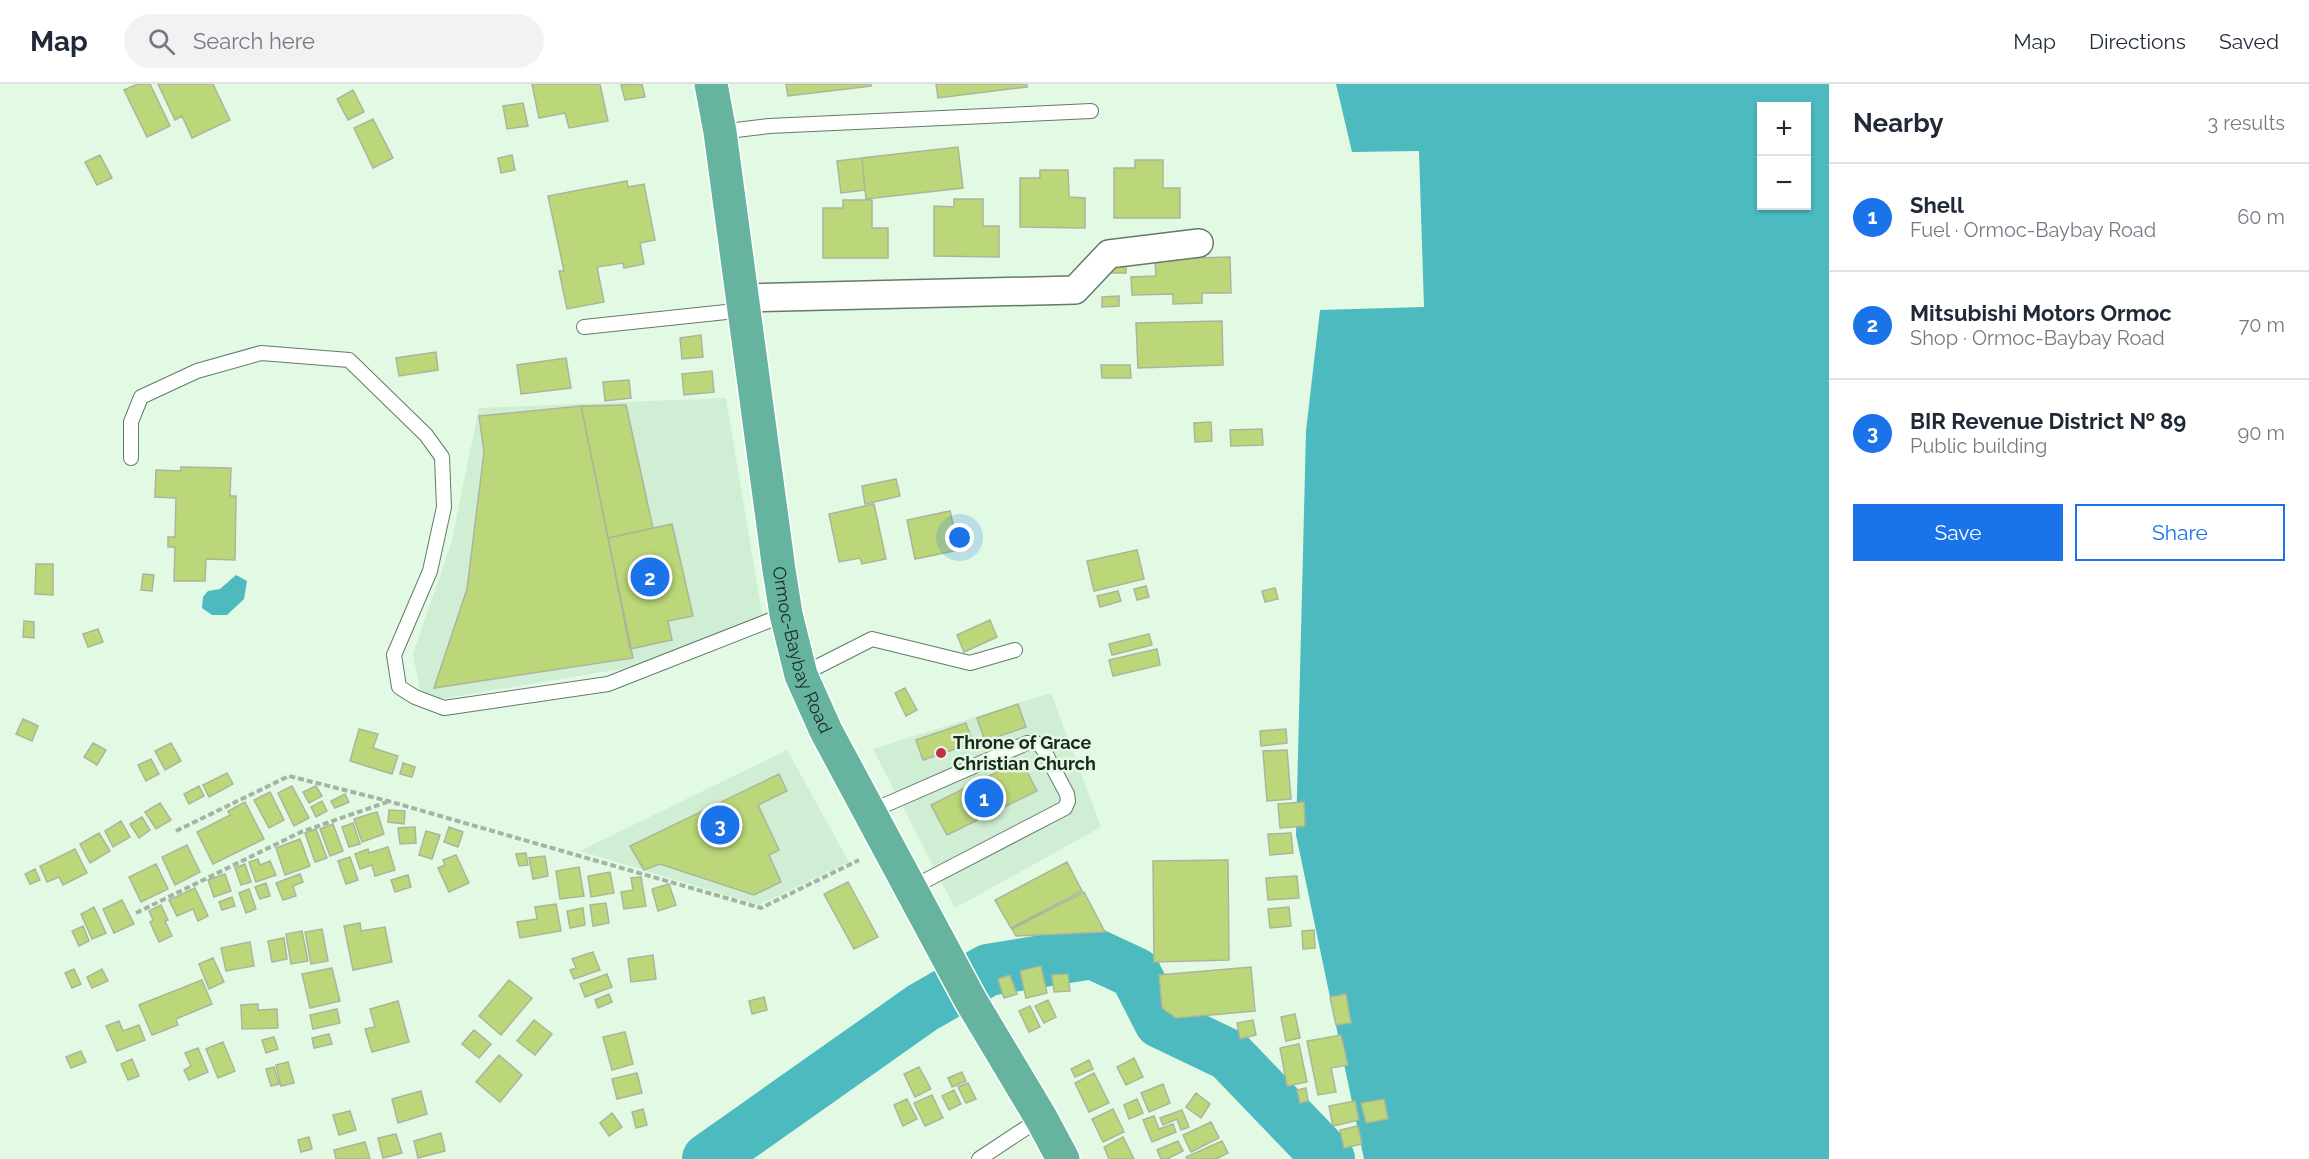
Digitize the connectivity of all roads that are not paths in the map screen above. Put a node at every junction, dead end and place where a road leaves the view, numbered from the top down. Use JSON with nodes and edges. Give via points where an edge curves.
{"nodes":[{"id":1,"x":711,"y":84,"type":"edge"},
{"id":2,"x":1091,"y":111,"type":"dead end"},
{"id":3,"x":720,"y":132,"type":"junction"},
{"id":4,"x":1199,"y":243,"type":"dead end"},
{"id":5,"x":743,"y":304,"type":"junction"},
{"id":6,"x":584,"y":327,"type":"dead end"},
{"id":7,"x":131,"y":458,"type":"dead end"},
{"id":8,"x":786,"y":614,"type":"junction"},
{"id":9,"x":1015,"y":650,"type":"dead end"},
{"id":10,"x":801,"y":675,"type":"junction"},
{"id":11,"x":868,"y":812,"type":"junction"},
{"id":12,"x":911,"y":888,"type":"junction"},
{"id":13,"x":1041,"y":1118,"type":"junction"},
{"id":14,"x":979,"y":1159,"type":"edge"},
{"id":15,"x":1063,"y":1159,"type":"edge"}],
"edges":[{"from":1,"to":3,"type":"highway","name":"Ormoc-Baybay Road"},
{"from":2,"to":3,"type":"lane","via":[[769,126]]},
{"from":3,"to":5,"type":"highway","name":"Ormoc-Baybay Road"},
{"from":4,"to":5,"type":"street","via":[[1109,254],[1075,290]]},
{"from":5,"to":6,"type":"lane"},
{"from":5,"to":8,"type":"highway","name":"Ormoc-Baybay Road"},
{"from":7,"to":8,"type":"lane","via":[[131,422],[141,397],[197,371],[261,353],[349,360],[426,435],[442,457],[444,507],[430,571],[394,655],[399,687],[444,708],[608,684]]},
{"from":8,"to":10,"type":"highway","name":"Ormoc-Baybay Road"},
{"from":9,"to":10,"type":"lane","via":[[970,663],[872,639]]},
{"from":10,"to":11,"type":"highway","name":"Ormoc-Baybay Road"},
{"from":11,"to":12,"type":"highway","name":"Ormoc-Baybay Road"},
{"from":11,"to":12,"type":"lane","via":[[1027,743],[1042,747],[1067,794],[1065,808]]},
{"from":12,"to":13,"type":"highway","name":"Ormoc-Baybay Road","via":[[971,1001]]},
{"from":13,"to":14,"type":"lane"},
{"from":13,"to":15,"type":"highway","name":"Ormoc-Baybay Road"}]}
